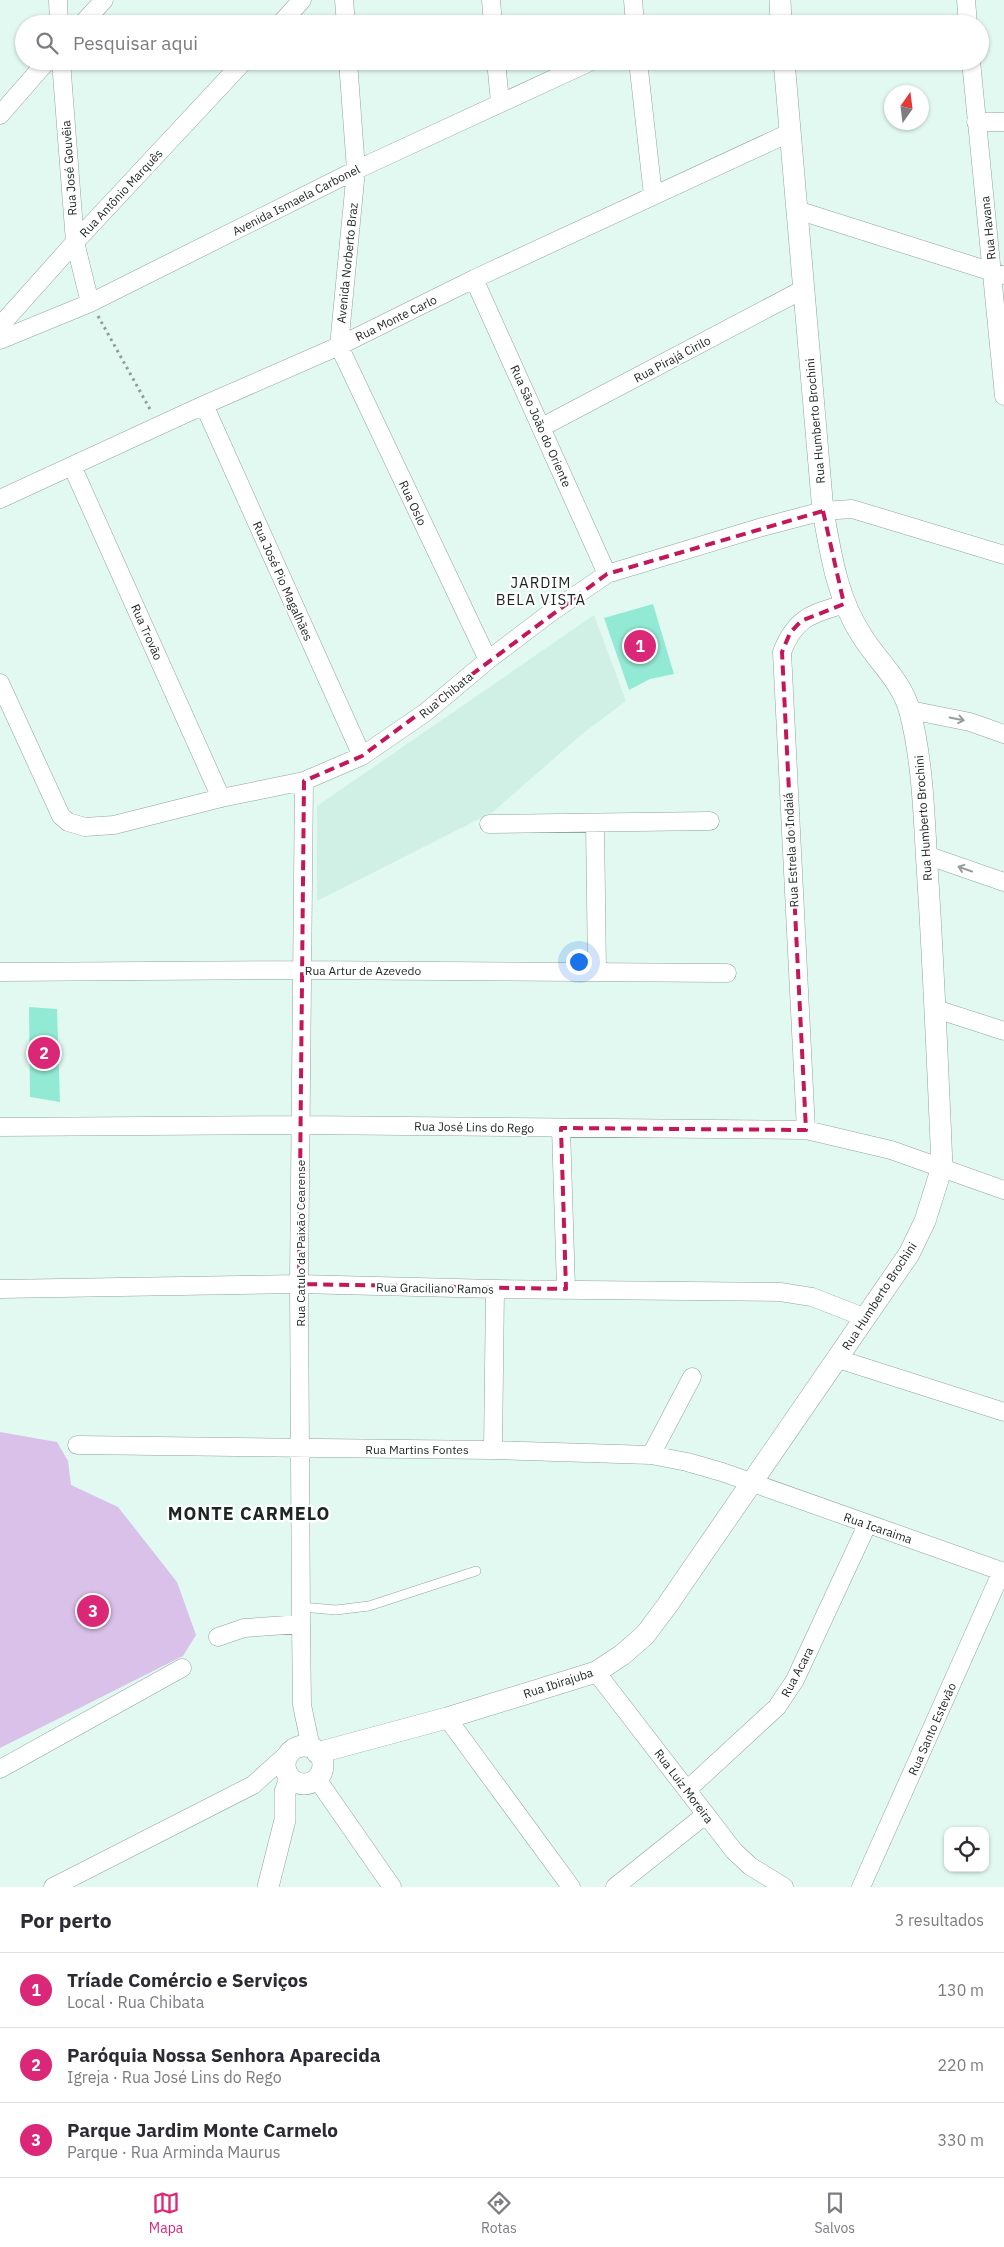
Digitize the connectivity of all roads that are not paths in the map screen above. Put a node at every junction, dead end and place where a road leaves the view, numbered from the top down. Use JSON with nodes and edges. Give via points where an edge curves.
{"nodes":[{"id":1,"x":58,"y":0,"type":"edge"},
{"id":2,"x":104,"y":0,"type":"edge"},
{"id":3,"x":302,"y":0,"type":"edge"},
{"id":4,"x":344,"y":0,"type":"edge"},
{"id":5,"x":491,"y":0,"type":"edge"},
{"id":6,"x":633,"y":0,"type":"edge"},
{"id":7,"x":780,"y":0,"type":"edge"},
{"id":8,"x":966,"y":0,"type":"edge"},
{"id":9,"x":58,"y":15,"type":"edge"},
{"id":10,"x":90,"y":15,"type":"edge"},
{"id":11,"x":288,"y":15,"type":"edge"},
{"id":12,"x":345,"y":15,"type":"edge"},
{"id":13,"x":492,"y":15,"type":"edge"},
{"id":14,"x":634,"y":15,"type":"edge"},
{"id":15,"x":781,"y":15,"type":"edge"},
{"id":16,"x":967,"y":15,"type":"edge"},
{"id":17,"x":40,"y":70,"type":"edge"},
{"id":18,"x":61,"y":70,"type":"edge"},
{"id":19,"x":236,"y":70,"type":"edge"},
{"id":20,"x":349,"y":70,"type":"edge"},
{"id":21,"x":497,"y":70,"type":"edge"},
{"id":22,"x":572,"y":70,"type":"edge"},
{"id":23,"x":639,"y":70,"type":"edge"},
{"id":24,"x":785,"y":70,"type":"edge"},
{"id":25,"x":972,"y":70,"type":"edge"},
{"id":26,"x":500,"y":102,"type":"junction"},
{"id":27,"x":0,"y":114,"type":"edge"},
{"id":28,"x":976,"y":122,"type":"junction"},
{"id":29,"x":1004,"y":122,"type":"edge"},
{"id":30,"x":789,"y":133,"type":"junction"},
{"id":31,"x":356,"y":170,"type":"junction"},
{"id":32,"x":653,"y":195,"type":"junction"},
{"id":33,"x":797,"y":210,"type":"junction"},
{"id":34,"x":74,"y":242,"type":"junction"},
{"id":35,"x":998,"y":274,"type":"edge"},
{"id":36,"x":474,"y":279,"type":"junction"},
{"id":37,"x":802,"y":290,"type":"junction"},
{"id":38,"x":90,"y":303,"type":"junction"},
{"id":39,"x":0,"y":326,"type":"edge"},
{"id":40,"x":0,"y":340,"type":"edge"},
{"id":41,"x":339,"y":346,"type":"junction"},
{"id":42,"x":1004,"y":396,"type":"edge"},
{"id":43,"x":204,"y":405,"type":"junction"},
{"id":44,"x":542,"y":427,"type":"junction"},
{"id":45,"x":72,"y":466,"type":"junction"},
{"id":46,"x":0,"y":500,"type":"edge"},
{"id":47,"x":823,"y":511,"type":"junction"},
{"id":48,"x":1004,"y":555,"type":"edge"},
{"id":49,"x":607,"y":574,"type":"junction"},
{"id":50,"x":844,"y":604,"type":"junction"},
{"id":51,"x":488,"y":660,"type":"junction"},
{"id":52,"x":0,"y":684,"type":"edge"},
{"id":53,"x":910,"y":710,"type":"junction"},
{"id":54,"x":1004,"y":734,"type":"edge"},
{"id":55,"x":362,"y":756,"type":"junction"},
{"id":56,"x":304,"y":781,"type":"junction"},
{"id":57,"x":222,"y":798,"type":"junction"},
{"id":58,"x":710,"y":821,"type":"dead end"},
{"id":59,"x":595,"y":823,"type":"junction"},
{"id":60,"x":489,"y":824,"type":"dead end"},
{"id":61,"x":926,"y":855,"type":"junction"},
{"id":62,"x":1004,"y":882,"type":"edge"},
{"id":63,"x":302,"y":970,"type":"junction"},
{"id":64,"x":0,"y":972,"type":"edge"},
{"id":65,"x":597,"y":972,"type":"junction"},
{"id":66,"x":727,"y":973,"type":"dead end"},
{"id":67,"x":936,"y":1009,"type":"junction"},
{"id":68,"x":1004,"y":1031,"type":"edge"},
{"id":69,"x":300,"y":1125,"type":"junction"},
{"id":70,"x":0,"y":1127,"type":"edge"},
{"id":71,"x":561,"y":1128,"type":"junction"},
{"id":72,"x":806,"y":1130,"type":"junction"},
{"id":73,"x":942,"y":1167,"type":"junction"},
{"id":74,"x":1004,"y":1190,"type":"edge"},
{"id":75,"x":299,"y":1284,"type":"junction"},
{"id":76,"x":0,"y":1289,"type":"edge"},
{"id":77,"x":495,"y":1289,"type":"junction"},
{"id":78,"x":566,"y":1289,"type":"junction"},
{"id":79,"x":866,"y":1318,"type":"junction"},
{"id":80,"x":838,"y":1359,"type":"junction"},
{"id":81,"x":692,"y":1377,"type":"dead end"},
{"id":82,"x":1004,"y":1412,"type":"edge"},
{"id":83,"x":77,"y":1446,"type":"dead end"},
{"id":84,"x":302,"y":1449,"type":"junction"},
{"id":85,"x":493,"y":1450,"type":"junction"},
{"id":86,"x":651,"y":1455,"type":"junction"},
{"id":87,"x":752,"y":1484,"type":"junction"},
{"id":88,"x":867,"y":1525,"type":"junction"},
{"id":89,"x":476,"y":1571,"type":"dead end"},
{"id":90,"x":1003,"y":1571,"type":"edge"},
{"id":91,"x":301,"y":1616,"type":"junction"},
{"id":92,"x":218,"y":1637,"type":"dead end"},
{"id":93,"x":182,"y":1668,"type":"dead end"},
{"id":94,"x":596,"y":1672,"type":"junction"},
{"id":95,"x":447,"y":1718,"type":"junction"},
{"id":96,"x":312,"y":1765,"type":"junction"},
{"id":97,"x":0,"y":1770,"type":"edge"},
{"id":98,"x":289,"y":1777,"type":"junction"},
{"id":99,"x":253,"y":1785,"type":"junction"},
{"id":100,"x":687,"y":1790,"type":"junction"},
{"id":101,"x":705,"y":1815,"type":"junction"},
{"id":102,"x":285,"y":1820,"type":"junction"},
{"id":103,"x":53,"y":1887,"type":"edge"},
{"id":104,"x":268,"y":1887,"type":"edge"},
{"id":105,"x":392,"y":1887,"type":"edge"},
{"id":106,"x":571,"y":1887,"type":"edge"},
{"id":107,"x":615,"y":1887,"type":"edge"},
{"id":108,"x":784,"y":1887,"type":"edge"},
{"id":109,"x":861,"y":1887,"type":"edge"}],
"edges":[{"from":1,"to":9,"type":"street"},
{"from":2,"to":10,"type":"street"},
{"from":3,"to":11,"type":"street"},
{"from":4,"to":12,"type":"street"},
{"from":5,"to":13,"type":"street"},
{"from":6,"to":14,"type":"street"},
{"from":7,"to":15,"type":"street"},
{"from":8,"to":16,"type":"street"},
{"from":17,"to":27,"type":"street"},
{"from":18,"to":34,"type":"street","name":"Rua José Gouvêia"},
{"from":19,"to":34,"type":"street","name":"Rua Antônio Marquês"},
{"from":20,"to":31,"type":"street","name":"Avenida Norberto Braz"},
{"from":21,"to":26,"type":"street"},
{"from":22,"to":26,"type":"street","name":"Avenida Ismaela Carbonel"},
{"from":23,"to":32,"type":"street"},
{"from":24,"to":30,"type":"street","name":"Rua Humberto Brochini"},
{"from":25,"to":28,"type":"street","name":"Rua Havana"},
{"from":26,"to":31,"type":"street","name":"Avenida Ismaela Carbonel"},
{"from":28,"to":29,"type":"street"},
{"from":28,"to":35,"type":"street","name":"Rua Havana"},
{"from":30,"to":32,"type":"street","name":"Rua Monte Carlo"},
{"from":30,"to":33,"type":"street","name":"Rua Humberto Brochini"},
{"from":31,"to":38,"type":"street","name":"Avenida Ismaela Carbonel"},
{"from":31,"to":41,"type":"street","name":"Avenida Norberto Braz"},
{"from":32,"to":36,"type":"street","name":"Rua Monte Carlo"},
{"from":33,"to":35,"type":"street"},
{"from":33,"to":37,"type":"street","name":"Rua Humberto Brochini"},
{"from":34,"to":38,"type":"street","name":"Rua José Gouvêia"},
{"from":34,"to":39,"type":"street","name":"Rua Antônio Marquês"},
{"from":35,"to":42,"type":"street","name":"Rua Havana"},
{"from":36,"to":41,"type":"street","name":"Rua Monte Carlo"},
{"from":36,"to":44,"type":"street","name":"Rua São João do Oriente"},
{"from":37,"to":44,"type":"street","name":"Rua Pirajá Cirilo"},
{"from":37,"to":47,"type":"street","name":"Rua Humberto Brochini"},
{"from":38,"to":40,"type":"street","name":"Avenida Ismaela Carbonel"},
{"from":41,"to":43,"type":"street","name":"Rua Monte Carlo"},
{"from":41,"to":51,"type":"street","name":"Rua Oslo"},
{"from":43,"to":45,"type":"street","name":"Rua Monte Carlo"},
{"from":43,"to":55,"type":"street","name":"Rua José Pio Magalhães"},
{"from":44,"to":49,"type":"street","name":"Rua São João do Oriente"},
{"from":45,"to":46,"type":"street","name":"Rua Monte Carlo"},
{"from":45,"to":57,"type":"street","name":"Rua Trovão"},
{"from":47,"to":48,"type":"street","name":"Rua Chibata","via":[[852,509]]},
{"from":47,"to":49,"type":"street","name":"Rua Chibata"},
{"from":47,"to":50,"type":"street","name":"Rua Humberto Brochini"},
{"from":49,"to":51,"type":"street","name":"Rua Chibata","via":[[583,588]]},
{"from":50,"to":53,"type":"street","name":"Rua Humberto Brochini","via":[[862,637],[898,683]]},
{"from":50,"to":72,"type":"street","name":"Rua Estrela do Indaiá","via":[[801,621],[790,633],[782,652]]},
{"from":51,"to":55,"type":"street","name":"Rua Chibata","via":[[426,712]]},
{"from":52,"to":57,"type":"street","name":"Rua Chibata","via":[[57,809],[68,822],[74,825],[114,825]]},
{"from":53,"to":54,"type":"street","one_way":true,"via":[[970,722]]},
{"from":53,"to":61,"type":"street","name":"Rua Humberto Brochini","via":[[919,760]]},
{"from":55,"to":56,"type":"street","name":"Rua Chibata"},
{"from":56,"to":57,"type":"street","name":"Rua Chibata"},
{"from":56,"to":63,"type":"street","name":"Rua Catulo da Paixão Cearense"},
{"from":58,"to":59,"type":"street"},
{"from":59,"to":60,"type":"street"},
{"from":59,"to":65,"type":"street"},
{"from":62,"to":61,"type":"street","one_way":true},
{"from":61,"to":67,"type":"street","name":"Rua Humberto Brochini"},
{"from":63,"to":64,"type":"street","name":"Rua Artur de Azevedo"},
{"from":63,"to":65,"type":"street","name":"Rua Artur de Azevedo"},
{"from":63,"to":69,"type":"street","name":"Rua Catulo da Paixão Cearense"},
{"from":65,"to":66,"type":"street","name":"Rua Artur de Azevedo"},
{"from":67,"to":68,"type":"street"},
{"from":67,"to":73,"type":"street","name":"Rua Humberto Brochini"},
{"from":69,"to":70,"type":"street","name":"Rua José Lins do Rego"},
{"from":69,"to":71,"type":"street","name":"Rua José Lins do Rego"},
{"from":69,"to":75,"type":"street","name":"Rua Catulo da Paixão Cearense"},
{"from":71,"to":72,"type":"street","name":"Rua José Lins do Rego"},
{"from":71,"to":78,"type":"street"},
{"from":72,"to":73,"type":"street","name":"Rua José Lins do Rego","via":[[891,1150]]},
{"from":73,"to":74,"type":"street","name":"Rua José Lins do Rego"},
{"from":73,"to":79,"type":"street","name":"Rua Humberto Brochini","via":[[930,1207],[909,1254]]},
{"from":75,"to":76,"type":"street","name":"Rua Graciliano Ramos"},
{"from":75,"to":77,"type":"street","name":"Rua Graciliano Ramos"},
{"from":75,"to":84,"type":"street","name":"Rua Catulo da Paixão Cearense"},
{"from":77,"to":78,"type":"street","name":"Rua Graciliano Ramos"},
{"from":77,"to":85,"type":"street"},
{"from":78,"to":79,"type":"street","name":"Rua Graciliano Ramos","via":[[780,1292],[812,1297]]},
{"from":79,"to":80,"type":"street","name":"Rua Humberto Brochini"},
{"from":80,"to":82,"type":"street"},
{"from":80,"to":87,"type":"street","name":"Rua Humberto Brochini"},
{"from":81,"to":86,"type":"street"},
{"from":83,"to":84,"type":"street","name":"Rua Martins Fontes"},
{"from":84,"to":85,"type":"street","name":"Rua Martins Fontes"},
{"from":84,"to":91,"type":"street","name":"Rua Catulo da Paixão Cearense"},
{"from":85,"to":86,"type":"street","name":"Rua Martins Fontes"},
{"from":86,"to":87,"type":"street","name":"Rua Martins Fontes","via":[[686,1462]]},
{"from":87,"to":88,"type":"street","name":"Rua Icaraima"},
{"from":87,"to":94,"type":"street","name":"Rua Ibirajuba","via":[[645,1635]]},
{"from":88,"to":90,"type":"street","name":"Rua Icaraima"},
{"from":88,"to":100,"type":"street","name":"Rua Acara","via":[[795,1680],[777,1707]]},
{"from":89,"to":91,"type":"lane","via":[[369,1606]]},
{"from":90,"to":109,"type":"street","name":"Rua Santo Estevão"},
{"from":91,"to":92,"type":"street"},
{"from":91,"to":96,"type":"street","name":"Rua Catulo da Paixão Cearense","via":[[302,1704]]},
{"from":93,"to":97,"type":"street"},
{"from":94,"to":95,"type":"street","name":"Rua Ibirajuba"},
{"from":94,"to":100,"type":"street","name":"Rua Luiz Moreira"},
{"from":95,"to":96,"type":"street","name":"Rua Ibirajuba","via":[[340,1747]]},
{"from":95,"to":106,"type":"street"},
{"from":96,"to":98,"type":"street","via":[[296,1782]]},
{"from":96,"to":98,"type":"street","via":[[284,1765]]},
{"from":96,"to":99,"type":"street"},
{"from":96,"to":102,"type":"street","name":"Rua Ibirajuba"},
{"from":96,"to":105,"type":"street"},
{"from":98,"to":99,"type":"street"},
{"from":98,"to":102,"type":"street","via":[[285,1792]]},
{"from":99,"to":103,"type":"street"},
{"from":100,"to":101,"type":"street","name":"Rua Luiz Moreira"},
{"from":101,"to":107,"type":"street"},
{"from":101,"to":108,"type":"street","name":"Rua Luiz Moreira","via":[[750,1866]]},
{"from":102,"to":104,"type":"street"}]}
